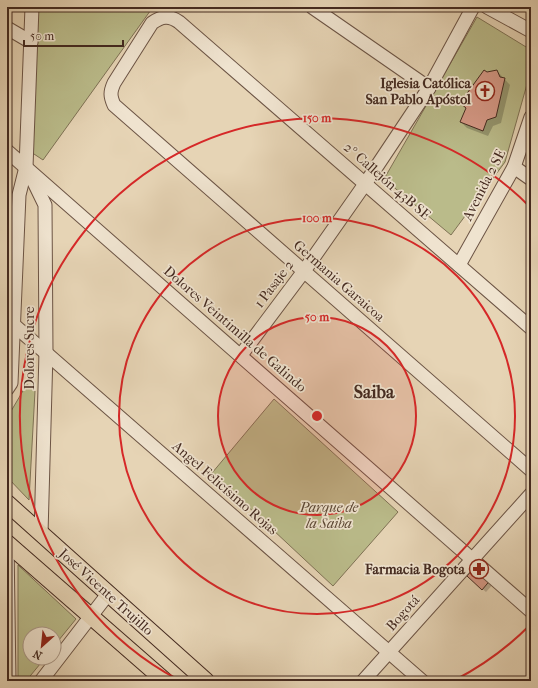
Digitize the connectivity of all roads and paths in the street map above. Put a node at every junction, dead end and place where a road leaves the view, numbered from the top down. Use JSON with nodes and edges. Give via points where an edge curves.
{"nodes":[{"id":1,"x":32,"y":7,"type":"edge"},
{"id":2,"x":312,"y":7,"type":"edge"},
{"id":3,"x":473,"y":7,"type":"edge"},
{"id":4,"x":487,"y":7,"type":"edge"},
{"id":5,"x":7,"y":28,"type":"edge"},
{"id":6,"x":531,"y":31,"type":"edge"},
{"id":7,"x":30,"y":42,"type":"junction"},
{"id":8,"x":429,"y":88,"type":"junction"},
{"id":9,"x":110,"y":98,"type":"joint"},
{"id":10,"x":531,"y":117,"type":"edge"},
{"id":11,"x":7,"y":151,"type":"edge"},
{"id":12,"x":26,"y":167,"type":"junction"},
{"id":13,"x":514,"y":167,"type":"junction"},
{"id":14,"x":531,"y":179,"type":"edge"},
{"id":15,"x":365,"y":184,"type":"junction"},
{"id":16,"x":459,"y":265,"type":"junction"},
{"id":17,"x":304,"y":271,"type":"junction"},
{"id":18,"x":10,"y":321,"type":"edge"},
{"id":19,"x":531,"y":328,"type":"edge"},
{"id":20,"x":46,"y":352,"type":"junction"},
{"id":21,"x":241,"y":355,"type":"junction"},
{"id":22,"x":7,"y":388,"type":"edge"},
{"id":23,"x":531,"y":470,"type":"edge"},
{"id":24,"x":531,"y":494,"type":"edge"},
{"id":25,"x":7,"y":503,"type":"edge"},
{"id":26,"x":42,"y":534,"type":"junction"},
{"id":27,"x":7,"y":543,"type":"edge"},
{"id":28,"x":472,"y":560,"type":"junction"},
{"id":29,"x":108,"y":594,"type":"junction"},
{"id":30,"x":531,"y":611,"type":"edge"},
{"id":31,"x":91,"y":616,"type":"junction"},
{"id":32,"x":389,"y":652,"type":"junction"},
{"id":33,"x":9,"y":681,"type":"edge"},
{"id":34,"x":41,"y":681,"type":"edge"},
{"id":35,"x":165,"y":681,"type":"edge"},
{"id":36,"x":206,"y":681,"type":"edge"},
{"id":37,"x":363,"y":681,"type":"edge"},
{"id":38,"x":422,"y":681,"type":"edge"}],
"edges":[{"from":1,"to":7,"type":"street","name":"Dolores Sucre"},
{"from":2,"to":8,"type":"street"},
{"from":3,"to":8,"type":"street","name":"1 Pasaje 2"},
{"from":4,"to":6,"type":"street"},
{"from":5,"to":7,"type":"street"},
{"from":7,"to":12,"type":"street","name":"Dolores Sucre"},
{"from":8,"to":15,"type":"street","name":"1 Pasaje 2"},
{"from":9,"to":15,"type":"street","name":"2º Callejón 43B SE","via":[[114,83],[152,23],[165,16],[173,18]]},
{"from":9,"to":17,"type":"street","name":"Germania Garaicoa","via":[[120,110]]},
{"from":10,"to":13,"type":"street","name":"Avenida 2 SE"},
{"from":11,"to":12,"type":"street","name":"Dolores Veintimilla de Galindo"},
{"from":12,"to":18,"type":"street","name":"Dolores Sucre","via":[[19,195]]},
{"from":12,"to":20,"type":"street","name":"Dolores Sucre","via":[[45,205]]},
{"from":12,"to":21,"type":"street","name":"Dolores Veintimilla de Galindo"},
{"from":13,"to":14,"type":"street"},
{"from":13,"to":16,"type":"street","name":"Avenida 2 SE"},
{"from":15,"to":16,"type":"street","name":"2º Callejón 43B SE"},
{"from":15,"to":17,"type":"street","name":"1 Pasaje 2"},
{"from":16,"to":19,"type":"street","name":"2º Callejón 43B SE"},
{"from":17,"to":21,"type":"street","name":"1 Pasaje 2"},
{"from":17,"to":23,"type":"street","name":"Germania Garaicoa"},
{"from":18,"to":20,"type":"street","name":"Angel Felicísimo Rojas"},
{"from":18,"to":22,"type":"street","name":"Dolores Sucre","via":[[11,383]]},
{"from":20,"to":26,"type":"street","name":"Dolores Sucre"},
{"from":20,"to":32,"type":"street","name":"Angel Felicísimo Rojas"},
{"from":21,"to":28,"type":"street","name":"Dolores Veintimilla de Galindo"},
{"from":24,"to":28,"type":"street","name":"Bogotá"},
{"from":25,"to":26,"type":"main road","name":"José Vicente Trujillo"},
{"from":26,"to":29,"type":"main road","name":"José Vicente Trujillo"},
{"from":27,"to":31,"type":"main road","name":"José Vicente Trujillo"},
{"from":27,"to":33,"type":"street"},
{"from":28,"to":30,"type":"street","name":"Dolores Veintimilla de Galindo"},
{"from":28,"to":32,"type":"street","name":"Bogotá"},
{"from":29,"to":31,"type":"street"},
{"from":29,"to":36,"type":"main road","name":"José Vicente Trujillo"},
{"from":31,"to":34,"type":"street"},
{"from":31,"to":35,"type":"main road","name":"José Vicente Trujillo"},
{"from":32,"to":37,"type":"street","name":"Bogotá"},
{"from":32,"to":38,"type":"street","name":"Angel Felicísimo Rojas"}]}
